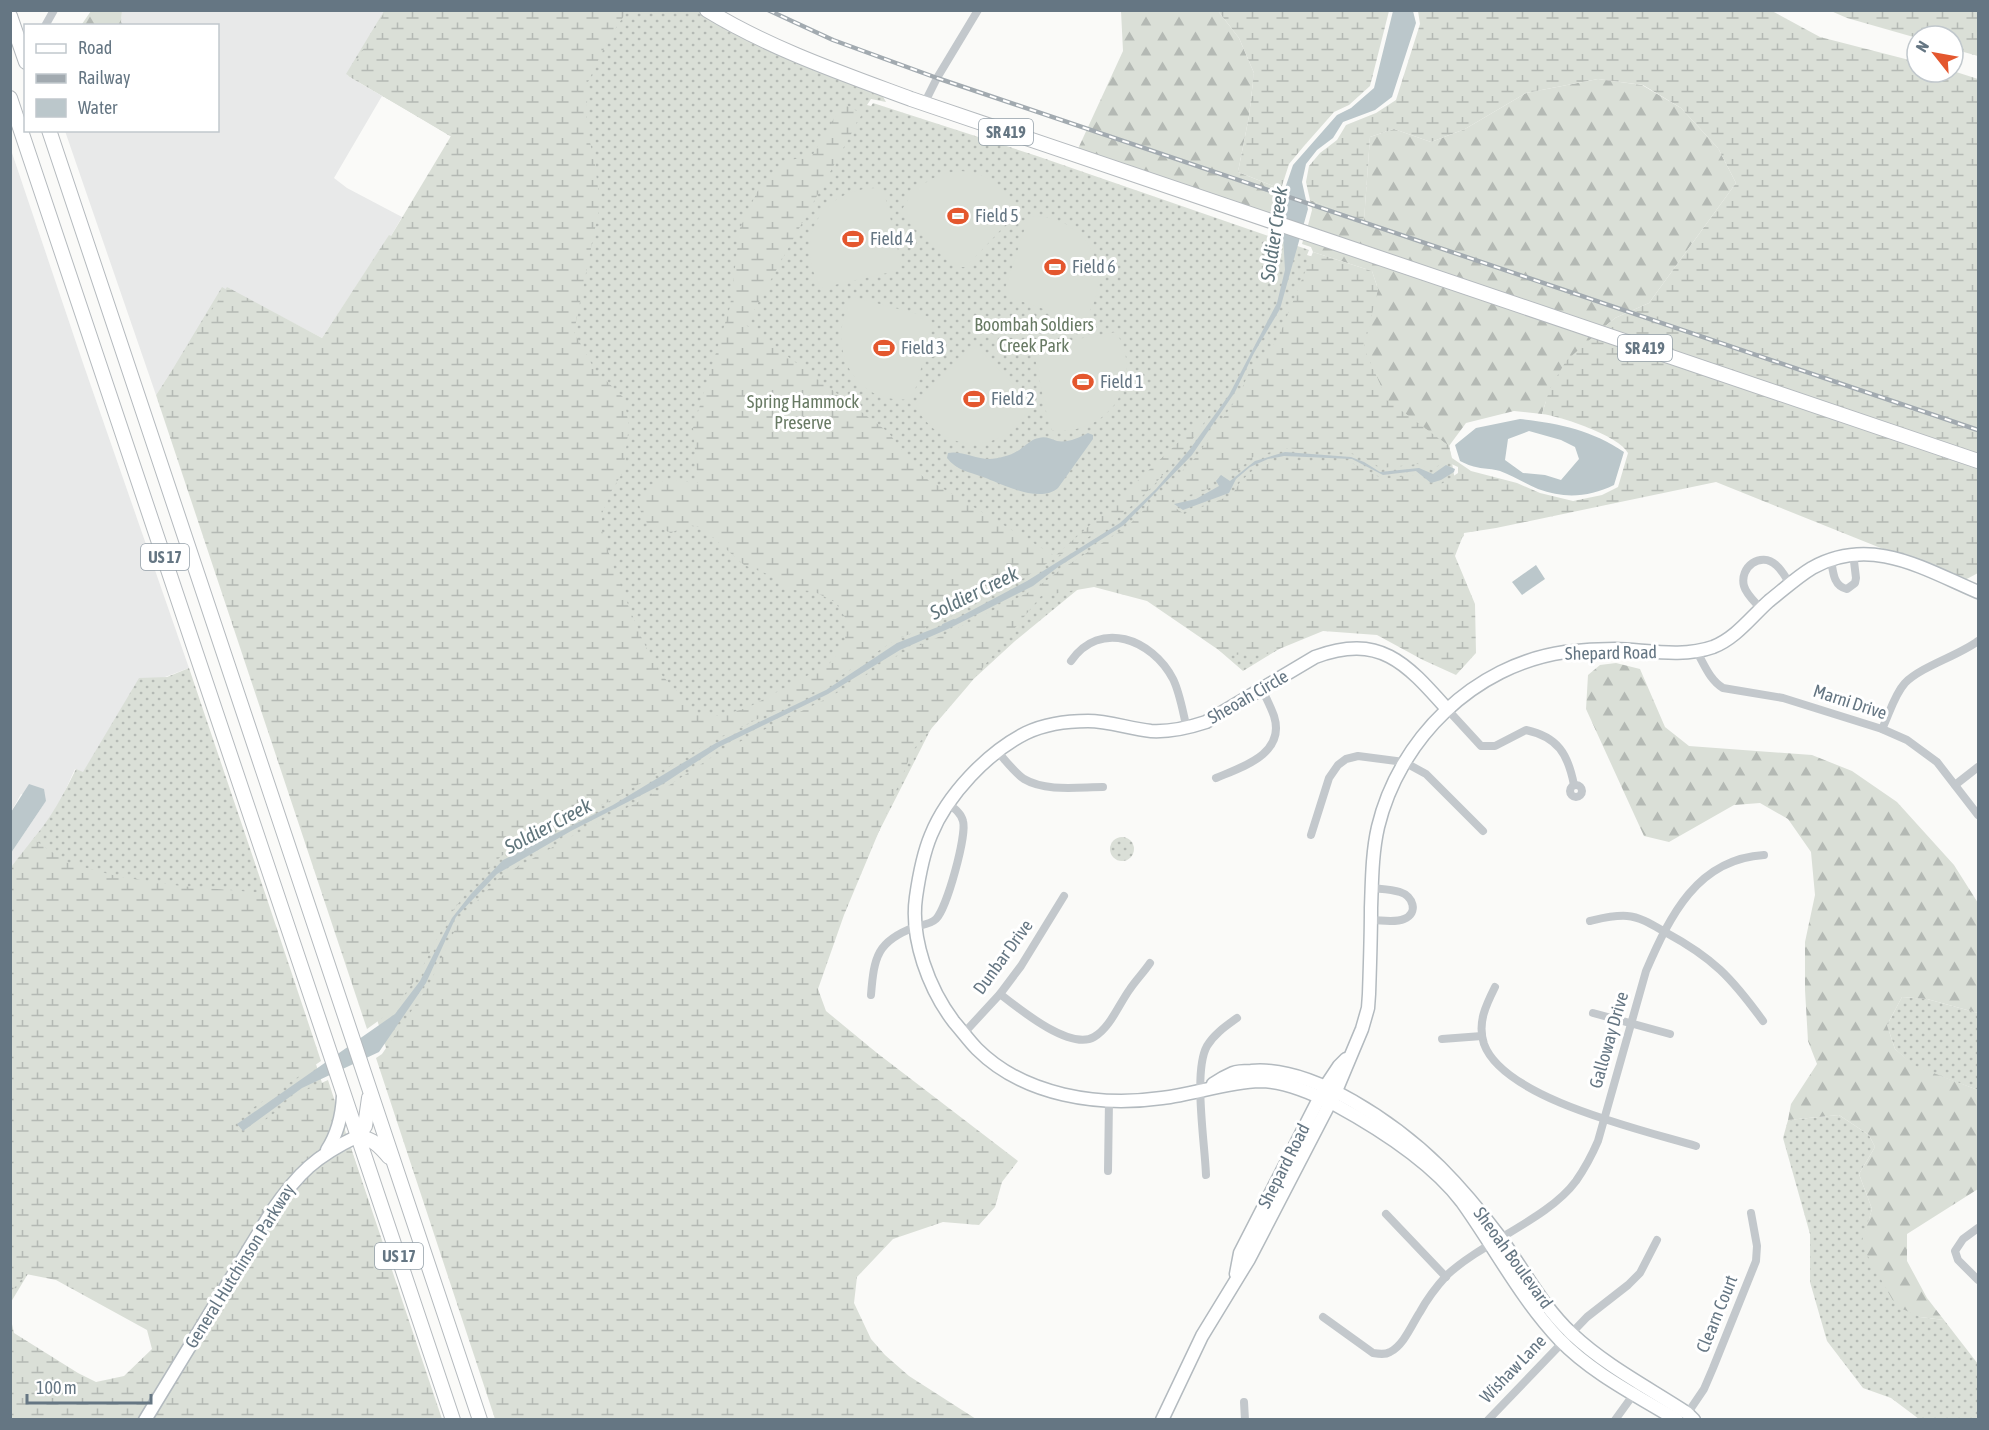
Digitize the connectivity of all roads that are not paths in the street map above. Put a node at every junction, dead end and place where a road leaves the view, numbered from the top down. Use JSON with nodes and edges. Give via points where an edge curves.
{"nodes":[{"id":1,"x":54,"y":10,"type":"edge"},
{"id":2,"x":706,"y":10,"type":"edge"},
{"id":3,"x":978,"y":10,"type":"edge"},
{"id":4,"x":10,"y":16,"type":"edge"},
{"id":5,"x":46,"y":24,"type":"edge"},
{"id":6,"x":24,"y":57,"type":"edge"},
{"id":7,"x":10,"y":98,"type":"edge"},
{"id":8,"x":924,"y":104,"type":"junction"},
{"id":9,"x":51,"y":137,"type":"edge"},
{"id":10,"x":29,"y":152,"type":"junction"},
{"id":11,"x":1978,"y":461,"type":"edge"},
{"id":12,"x":1853,"y":553,"type":"junction"},
{"id":13,"x":1831,"y":560,"type":"junction"},
{"id":14,"x":1790,"y":584,"type":"junction"},
{"id":15,"x":1978,"y":592,"type":"edge"},
{"id":16,"x":1761,"y":609,"type":"junction"},
{"id":17,"x":1978,"y":642,"type":"edge"},
{"id":18,"x":1697,"y":652,"type":"junction"},
{"id":19,"x":1071,"y":661,"type":"dead end"},
{"id":20,"x":1262,"y":689,"type":"junction"},
{"id":21,"x":1447,"y":709,"type":"junction"},
{"id":22,"x":1186,"y":729,"type":"junction"},
{"id":23,"x":1882,"y":729,"type":"junction"},
{"id":24,"x":998,"y":752,"type":"junction"},
{"id":25,"x":1404,"y":762,"type":"junction"},
{"id":26,"x":1978,"y":767,"type":"edge"},
{"id":27,"x":1215,"y":778,"type":"dead end"},
{"id":28,"x":1574,"y":785,"type":"dead end"},
{"id":29,"x":1955,"y":785,"type":"junction"},
{"id":30,"x":1103,"y":787,"type":"dead end"},
{"id":31,"x":948,"y":804,"type":"junction"},
{"id":32,"x":1978,"y":815,"type":"edge"},
{"id":33,"x":1483,"y":831,"type":"dead end"},
{"id":34,"x":1311,"y":835,"type":"dead end"},
{"id":35,"x":1764,"y":855,"type":"dead end"},
{"id":36,"x":1372,"y":888,"type":"junction"},
{"id":37,"x":1064,"y":896,"type":"dead end"},
{"id":38,"x":1371,"y":920,"type":"junction"},
{"id":39,"x":1590,"y":921,"type":"dead end"},
{"id":40,"x":915,"y":927,"type":"junction"},
{"id":41,"x":1665,"y":932,"type":"junction"},
{"id":42,"x":1150,"y":963,"type":"dead end"},
{"id":43,"x":1495,"y":987,"type":"dead end"},
{"id":44,"x":1000,"y":994,"type":"junction"},
{"id":45,"x":871,"y":995,"type":"dead end"},
{"id":46,"x":1593,"y":1013,"type":"dead end"},
{"id":47,"x":1237,"y":1018,"type":"dead end"},
{"id":48,"x":1763,"y":1021,"type":"dead end"},
{"id":49,"x":1630,"y":1024,"type":"junction"},
{"id":50,"x":964,"y":1033,"type":"junction"},
{"id":51,"x":1670,"y":1034,"type":"dead end"},
{"id":52,"x":1482,"y":1036,"type":"junction"},
{"id":53,"x":1442,"y":1039,"type":"dead end"},
{"id":54,"x":342,"y":1085,"type":"junction"},
{"id":55,"x":1201,"y":1090,"type":"junction"},
{"id":56,"x":369,"y":1091,"type":"junction"},
{"id":57,"x":1327,"y":1094,"type":"junction"},
{"id":58,"x":1109,"y":1100,"type":"junction"},
{"id":59,"x":1604,"y":1118,"type":"junction"},
{"id":60,"x":358,"y":1136,"type":"junction"},
{"id":61,"x":1696,"y":1146,"type":"dead end"},
{"id":62,"x":324,"y":1154,"type":"junction"},
{"id":63,"x":394,"y":1163,"type":"junction"},
{"id":64,"x":1108,"y":1171,"type":"dead end"},
{"id":65,"x":1206,"y":1175,"type":"dead end"},
{"id":66,"x":1751,"y":1213,"type":"dead end"},
{"id":67,"x":1386,"y":1214,"type":"dead end"},
{"id":68,"x":1978,"y":1228,"type":"edge"},
{"id":69,"x":1495,"y":1240,"type":"junction"},
{"id":70,"x":1657,"y":1240,"type":"dead end"},
{"id":71,"x":1446,"y":1277,"type":"junction"},
{"id":72,"x":1978,"y":1280,"type":"edge"},
{"id":73,"x":1323,"y":1317,"type":"dead end"},
{"id":74,"x":1567,"y":1338,"type":"junction"},
{"id":75,"x":1638,"y":1388,"type":"junction"},
{"id":76,"x":1244,"y":1402,"type":"dead end"},
{"id":77,"x":1685,"y":1418,"type":"edge"},
{"id":78,"x":145,"y":1419,"type":"edge"},
{"id":79,"x":453,"y":1419,"type":"edge"},
{"id":80,"x":480,"y":1419,"type":"edge"},
{"id":81,"x":1162,"y":1419,"type":"edge"},
{"id":82,"x":1245,"y":1419,"type":"edge"},
{"id":83,"x":1488,"y":1419,"type":"edge"},
{"id":84,"x":1615,"y":1419,"type":"edge"}],
"edges":[{"from":1,"to":5,"type":"street"},
{"from":2,"to":8,"type":"main road","number":"SR 419","via":[[788,52]]},
{"from":3,"to":8,"type":"street"},
{"from":4,"to":6,"type":"main road"},
{"from":7,"to":10,"type":"main road","number":"US 17"},
{"from":8,"to":11,"type":"main road","number":"SR 419"},
{"from":9,"to":10,"type":"main road"},
{"from":9,"to":56,"type":"main road","number":"US 17"},
{"from":10,"to":54,"type":"main road","number":"US 17"},
{"from":12,"to":13,"type":"street","name":"Shepard Road"},
{"from":12,"to":13,"type":"street","via":[[1857,578],[1847,589],[1836,581]]},
{"from":12,"to":15,"type":"street","name":"Shepard Road","via":[[1894,557]]},
{"from":13,"to":14,"type":"street","name":"Shepard Road"},
{"from":14,"to":16,"type":"street","name":"Shepard Road"},
{"from":14,"to":16,"type":"street","via":[[1776,565],[1761,559],[1752,562],[1745,570],[1744,589]]},
{"from":16,"to":18,"type":"street","name":"Shepard Road","via":[[1733,636]]},
{"from":17,"to":23,"type":"street","via":[[1905,683]]},
{"from":18,"to":21,"type":"street","name":"Shepard Road","via":[[1613,649],[1557,654],[1501,672]]},
{"from":18,"to":23,"type":"street","name":"Marni Drive","via":[[1709,675],[1723,688],[1783,698]]},
{"from":19,"to":22,"type":"street","via":[[1084,645],[1098,638],[1141,645],[1166,667],[1174,681]]},
{"from":20,"to":21,"type":"street","name":"Sheoah Circle","via":[[1315,657],[1357,647],[1406,666]]},
{"from":20,"to":22,"type":"street","name":"Sheoah Circle","via":[[1206,722]]},
{"from":20,"to":27,"type":"street","via":[[1276,726],[1271,746],[1255,761]]},
{"from":21,"to":25,"type":"street","name":"Shepard Road"},
{"from":21,"to":28,"type":"street","via":[[1481,746],[1495,746],[1526,730],[1552,741],[1564,751]]},
{"from":22,"to":24,"type":"street","name":"Sheoah Circle","via":[[1149,730],[1092,721],[1066,722],[1024,734]]},
{"from":23,"to":29,"type":"street","name":"Marni Drive","via":[[1922,750]]},
{"from":24,"to":30,"type":"street","via":[[1024,779],[1036,784]]},
{"from":24,"to":31,"type":"street","name":"Sheoah Circle"},
{"from":25,"to":33,"type":"street","via":[[1426,774]]},
{"from":25,"to":34,"type":"street","via":[[1358,756],[1338,765],[1329,778]]},
{"from":25,"to":36,"type":"street","name":"Shepard Road","via":[[1378,828]]},
{"from":26,"to":29,"type":"street"},
{"from":29,"to":32,"type":"street","name":"Marni Drive"},
{"from":31,"to":40,"type":"street","name":"Sheoah Circle","via":[[930,837],[917,885]]},
{"from":31,"to":40,"type":"street","via":[[961,814],[964,825],[954,877],[937,918]]},
{"from":35,"to":41,"type":"street","name":"Galloway Drive","via":[[1731,861],[1713,870],[1684,899]]},
{"from":36,"to":38,"type":"street","name":"Shepard Road"},
{"from":36,"to":38,"type":"street","via":[[1407,895],[1413,906],[1406,919]]},
{"from":37,"to":44,"type":"street","name":"Dunbar Drive","via":[[1022,966]]},
{"from":38,"to":57,"type":"street","name":"Shepard Road","via":[[1368,1008],[1362,1029]]},
{"from":39,"to":41,"type":"street","via":[[1629,916]]},
{"from":40,"to":45,"type":"street","via":[[886,943],[874,966]]},
{"from":40,"to":50,"type":"street","name":"Sheoah Circle","via":[[925,971],[946,1011]]},
{"from":41,"to":48,"type":"street","via":[[1723,971]]},
{"from":41,"to":49,"type":"street","name":"Galloway Drive","via":[[1646,971]]},
{"from":42,"to":44,"type":"street","via":[[1103,1029],[1088,1040],[1045,1027]]},
{"from":43,"to":52,"type":"street","via":[[1483,1014]]},
{"from":44,"to":50,"type":"street","name":"Dunbar Drive"},
{"from":46,"to":49,"type":"street"},
{"from":47,"to":55,"type":"street","via":[[1214,1036],[1206,1048]]},
{"from":49,"to":51,"type":"street"},
{"from":49,"to":59,"type":"street","name":"Galloway Drive"},
{"from":50,"to":58,"type":"street","name":"Sheoah Circle","via":[[991,1060],[1028,1083],[1071,1096]]},
{"from":52,"to":53,"type":"street"},
{"from":52,"to":59,"type":"street","via":[[1503,1069],[1534,1091]]},
{"from":54,"to":60,"type":"main road","number":"US 17"},
{"from":54,"to":62,"type":"street","via":[[341,1117]]},
{"from":55,"to":57,"type":"street","name":"Sheoah Circle","via":[[1263,1081]]},
{"from":55,"to":58,"type":"street","name":"Sheoah Circle","via":[[1161,1098]]},
{"from":55,"to":65,"type":"street"},
{"from":56,"to":60,"type":"main road","via":[[365,1126]]},
{"from":56,"to":63,"type":"main road","number":"US 17"},
{"from":57,"to":69,"type":"street","name":"Sheoah Boulevard","via":[[1408,1150],[1460,1199]]},
{"from":57,"to":81,"type":"street","name":"Shepard Road","via":[[1249,1259],[1202,1336]]},
{"from":58,"to":64,"type":"street"},
{"from":59,"to":61,"type":"street"},
{"from":59,"to":69,"type":"street","name":"Galloway Drive","via":[[1590,1159],[1575,1182],[1545,1210]]},
{"from":60,"to":62,"type":"street","name":"General Hutchinson Parkway"},
{"from":60,"to":63,"type":"main road","via":[[379,1144]]},
{"from":60,"to":79,"type":"main road","number":"US 17"},
{"from":62,"to":78,"type":"street","name":"General Hutchinson Parkway","via":[[291,1184],[272,1211]]},
{"from":63,"to":80,"type":"main road","number":"US 17"},
{"from":66,"to":77,"type":"street","name":"Clearn Court","via":[[1756,1261],[1704,1389]]},
{"from":67,"to":71,"type":"street"},
{"from":68,"to":72,"type":"street","via":[[1962,1239],[1954,1251]]},
{"from":69,"to":71,"type":"street","name":"Galloway Drive"},
{"from":69,"to":74,"type":"street","name":"Sheoah Boulevard","via":[[1533,1309]]},
{"from":70,"to":74,"type":"street","name":"Wishaw Lane","via":[[1640,1273]]},
{"from":71,"to":73,"type":"street","name":"Galloway Drive","via":[[1390,1353],[1373,1353]]},
{"from":74,"to":75,"type":"street","name":"Sheoah Boulevard","via":[[1598,1371]]},
{"from":74,"to":83,"type":"street","name":"Wishaw Lane"},
{"from":75,"to":77,"type":"street","name":"Sheoah Boulevard"},
{"from":75,"to":84,"type":"street"},
{"from":76,"to":82,"type":"street"}]}
